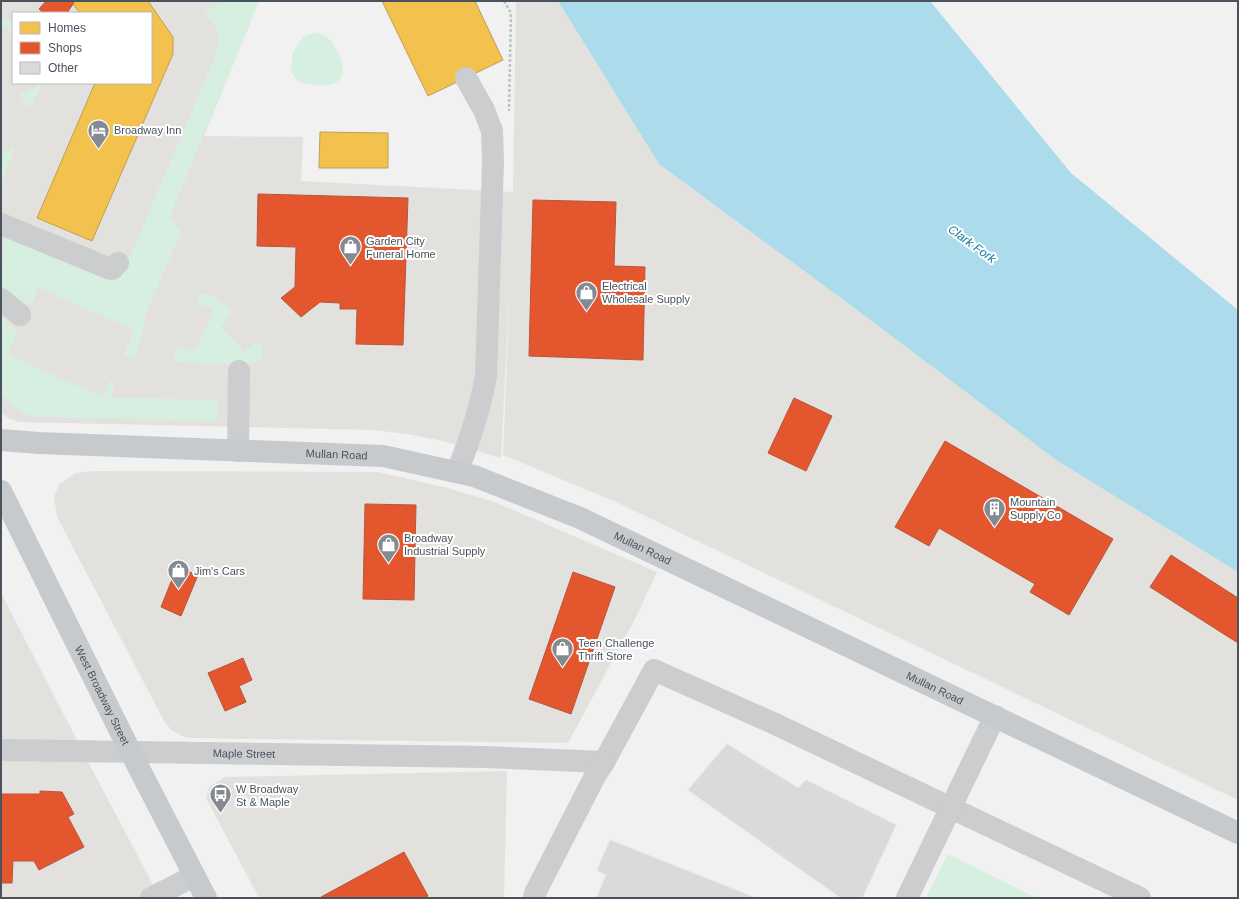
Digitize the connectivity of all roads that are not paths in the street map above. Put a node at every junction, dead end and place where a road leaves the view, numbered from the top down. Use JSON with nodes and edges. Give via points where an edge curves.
{"nodes":[{"id":1,"x":466,"y":78,"type":"dead end"},
{"id":2,"x":1,"y":224,"type":"edge"},
{"id":3,"x":118,"y":263,"type":"dead end"},
{"id":4,"x":1,"y":299,"type":"edge"},
{"id":5,"x":20,"y":315,"type":"dead end"},
{"id":6,"x":239,"y":371,"type":"dead end"},
{"id":7,"x":1,"y":440,"type":"edge"},
{"id":8,"x":238,"y":451,"type":"junction"},
{"id":9,"x":457,"y":472,"type":"junction"},
{"id":10,"x":1,"y":491,"type":"edge"},
{"id":11,"x":995,"y":716,"type":"junction"},
{"id":12,"x":1,"y":750,"type":"edge"},
{"id":13,"x":130,"y":751,"type":"junction"},
{"id":14,"x":604,"y":762,"type":"junction"},
{"id":15,"x":951,"y":808,"type":"junction"},
{"id":16,"x":1238,"y":833,"type":"edge"},
{"id":17,"x":200,"y":887,"type":"edge"},
{"id":18,"x":151,"y":898,"type":"edge"},
{"id":19,"x":178,"y":898,"type":"edge"},
{"id":20,"x":534,"y":898,"type":"edge"},
{"id":21,"x":907,"y":898,"type":"edge"},
{"id":22,"x":1140,"y":898,"type":"edge"}],
"edges":[{"from":1,"to":9,"type":"street","via":[[484,110],[492,131],[493,162],[486,376],[481,403]]},
{"from":2,"to":3,"type":"street","via":[[108,268],[112,269]]},
{"from":4,"to":5,"type":"street"},
{"from":6,"to":8,"type":"street"},
{"from":7,"to":8,"type":"main road","name":"Mullan Road"},
{"from":8,"to":9,"type":"main road","name":"Mullan Road","via":[[383,456]]},
{"from":9,"to":11,"type":"main road","name":"Mullan Road","via":[[474,476],[580,518]]},
{"from":10,"to":13,"type":"main road","name":"West Broadway Street"},
{"from":11,"to":15,"type":"street"},
{"from":11,"to":16,"type":"main road","name":"Mullan Road"},
{"from":12,"to":13,"type":"street","name":"Maple Street"},
{"from":13,"to":14,"type":"street","name":"Maple Street","via":[[486,757]]},
{"from":13,"to":17,"type":"main road","name":"West Broadway Street"},
{"from":14,"to":15,"type":"street","via":[[654,670],[773,723]]},
{"from":14,"to":20,"type":"street"},
{"from":15,"to":21,"type":"street"},
{"from":15,"to":22,"type":"street"},
{"from":17,"to":18,"type":"street"},
{"from":17,"to":19,"type":"street"}]}
